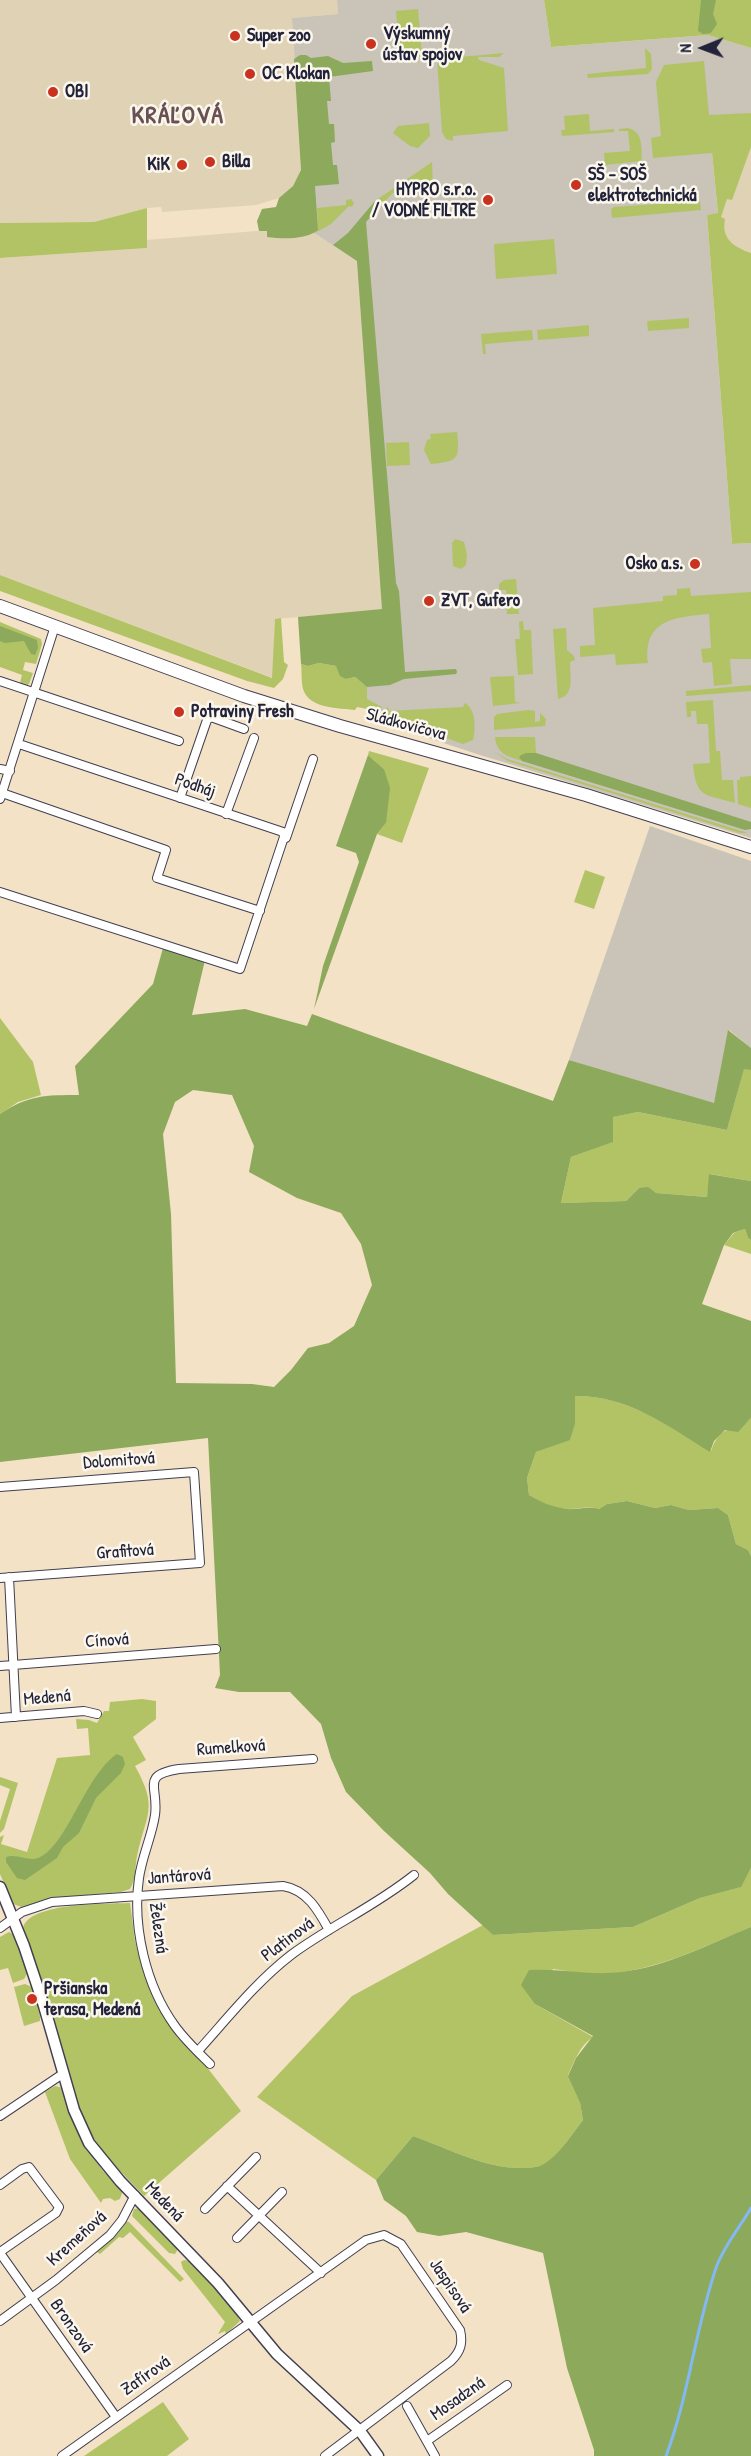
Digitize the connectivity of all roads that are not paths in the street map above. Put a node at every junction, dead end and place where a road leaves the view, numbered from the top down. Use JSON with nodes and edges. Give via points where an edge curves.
{"nodes":[{"id":1,"x":0,"y":606,"type":"edge"},
{"id":2,"x":55,"y":626,"type":"junction"},
{"id":3,"x":0,"y":681,"type":"edge"},
{"id":4,"x":36,"y":692,"type":"junction"},
{"id":5,"x":244,"y":729,"type":"dead end"},
{"id":6,"x":254,"y":738,"type":"dead end"},
{"id":7,"x":178,"y":741,"type":"dead end"},
{"id":8,"x":19,"y":744,"type":"junction"},
{"id":9,"x":314,"y":759,"type":"dead end"},
{"id":10,"x":0,"y":769,"type":"edge"},
{"id":11,"x":10,"y":771,"type":"junction"},
{"id":12,"x":1,"y":796,"type":"edge"},
{"id":13,"x":180,"y":798,"type":"junction"},
{"id":14,"x":226,"y":814,"type":"junction"},
{"id":15,"x":286,"y":838,"type":"dead end"},
{"id":16,"x":751,"y":848,"type":"edge"},
{"id":17,"x":0,"y":891,"type":"edge"},
{"id":18,"x":260,"y":911,"type":"junction"},
{"id":19,"x":0,"y":1487,"type":"edge"},
{"id":20,"x":197,"y":1519,"type":"joint"},
{"id":21,"x":4,"y":1578,"type":"edge"},
{"id":22,"x":202,"y":1639,"type":"dead end"},
{"id":23,"x":216,"y":1649,"type":"dead end"},
{"id":24,"x":203,"y":1650,"type":"junction"},
{"id":25,"x":13,"y":1665,"type":"junction"},
{"id":26,"x":0,"y":1666,"type":"edge"},
{"id":27,"x":97,"y":1714,"type":"dead end"},
{"id":28,"x":16,"y":1717,"type":"junction"},
{"id":29,"x":0,"y":1718,"type":"edge"},
{"id":30,"x":313,"y":1759,"type":"dead end"},
{"id":31,"x":154,"y":1779,"type":"joint"},
{"id":32,"x":414,"y":1875,"type":"dead end"},
{"id":33,"x":0,"y":1887,"type":"edge"},
{"id":34,"x":137,"y":1896,"type":"junction"},
{"id":35,"x":13,"y":1918,"type":"junction"},
{"id":36,"x":0,"y":1928,"type":"edge"},
{"id":37,"x":329,"y":1930,"type":"junction"},
{"id":38,"x":198,"y":2051,"type":"junction"},
{"id":39,"x":210,"y":2064,"type":"dead end"},
{"id":40,"x":64,"y":2073,"type":"junction"},
{"id":41,"x":0,"y":2116,"type":"edge"},
{"id":42,"x":255,"y":2157,"type":"dead end"},
{"id":43,"x":0,"y":2185,"type":"edge"},
{"id":44,"x":227,"y":2186,"type":"junction"},
{"id":45,"x":282,"y":2192,"type":"dead end"},
{"id":46,"x":135,"y":2195,"type":"junction"},
{"id":47,"x":205,"y":2209,"type":"dead end"},
{"id":48,"x":258,"y":2216,"type":"junction"},
{"id":49,"x":237,"y":2238,"type":"dead end"},
{"id":50,"x":0,"y":2253,"type":"edge"},
{"id":51,"x":321,"y":2273,"type":"junction"},
{"id":52,"x":31,"y":2298,"type":"junction"},
{"id":53,"x":0,"y":2321,"type":"edge"},
{"id":54,"x":250,"y":2322,"type":"junction"},
{"id":55,"x":507,"y":2385,"type":"dead end"},
{"id":56,"x":407,"y":2406,"type":"dead end"},
{"id":57,"x":116,"y":2417,"type":"junction"},
{"id":58,"x":360,"y":2431,"type":"junction"},
{"id":59,"x":427,"y":2441,"type":"junction"},
{"id":60,"x":62,"y":2456,"type":"edge"},
{"id":61,"x":326,"y":2456,"type":"edge"},
{"id":62,"x":378,"y":2456,"type":"edge"},
{"id":63,"x":435,"y":2456,"type":"edge"}],
"edges":[{"from":1,"to":2,"type":"main road","name":"Sládkovičova"},
{"from":2,"to":4,"type":"street"},
{"from":2,"to":16,"type":"main road","name":"Sládkovičova","via":[[274,706],[586,795]]},
{"from":3,"to":4,"type":"street"},
{"from":4,"to":7,"type":"street"},
{"from":4,"to":8,"type":"street"},
{"from":5,"to":13,"type":"street","via":[[211,717],[207,720]]},
{"from":6,"to":14,"type":"street"},
{"from":8,"to":11,"type":"street"},
{"from":8,"to":13,"type":"street","name":"Podháj"},
{"from":9,"to":15,"type":"street"},
{"from":10,"to":11,"type":"street"},
{"from":11,"to":12,"type":"street"},
{"from":12,"to":18,"type":"street","via":[[166,850],[157,878]]},
{"from":13,"to":14,"type":"street","name":"Podháj"},
{"from":14,"to":18,"type":"street","name":"Podháj","via":[[283,832]]},
{"from":17,"to":18,"type":"street","name":"Podháj","via":[[240,969]]},
{"from":19,"to":20,"type":"street","name":"Dolomitová","via":[[194,1472]]},
{"from":20,"to":21,"type":"street","name":"Grafitová","via":[[200,1563]]},
{"from":21,"to":25,"type":"street","name":"Grafitová"},
{"from":22,"to":24,"type":"street"},
{"from":23,"to":24,"type":"street","name":"Cínová"},
{"from":24,"to":25,"type":"street","name":"Cínová"},
{"from":25,"to":26,"type":"street","name":"Cínová"},
{"from":25,"to":28,"type":"street"},
{"from":27,"to":28,"type":"street","name":"Medená","via":[[84,1711]]},
{"from":28,"to":29,"type":"street","name":"Medená"},
{"from":30,"to":31,"type":"street","name":"Rumelková","via":[[179,1769]]},
{"from":31,"to":34,"type":"street","name":"Železná","via":[[155,1814]]},
{"from":32,"to":37,"type":"street","name":"Platinová","via":[[385,1898]]},
{"from":33,"to":35,"type":"street","name":"Medená"},
{"from":34,"to":35,"type":"street","name":"Jantárová","via":[[52,1902]]},
{"from":34,"to":37,"type":"street","name":"Jantárová","via":[[291,1888],[307,1897]]},
{"from":34,"to":38,"type":"street","name":"Železná","via":[[142,1947],[151,1979],[175,2026]]},
{"from":35,"to":36,"type":"street"},
{"from":35,"to":40,"type":"street","name":"Medená"},
{"from":37,"to":38,"type":"street","name":"Platinová","via":[[275,1969]]},
{"from":38,"to":39,"type":"street","name":"Železná"},
{"from":40,"to":41,"type":"street"},
{"from":40,"to":46,"type":"street","name":"Medená","via":[[74,2110],[89,2143]]},
{"from":42,"to":44,"type":"street"},
{"from":43,"to":50,"type":"street","name":"Kremeňová","via":[[29,2167],[59,2207]]},
{"from":44,"to":47,"type":"street"},
{"from":44,"to":48,"type":"street"},
{"from":45,"to":48,"type":"street"},
{"from":46,"to":52,"type":"street","name":"Kremeňová","via":[[110,2235]]},
{"from":46,"to":54,"type":"street","name":"Medená"},
{"from":48,"to":49,"type":"street"},
{"from":48,"to":51,"type":"street"},
{"from":50,"to":52,"type":"street","name":"Bronzová"},
{"from":51,"to":54,"type":"street","name":"Jaspisová"},
{"from":51,"to":58,"type":"street","name":"Jaspisová","via":[[366,2240],[376,2236],[393,2238],[460,2330],[460,2348],[452,2361]]},
{"from":52,"to":53,"type":"street","name":"Kremeňová"},
{"from":52,"to":57,"type":"street","name":"Bronzová"},
{"from":54,"to":57,"type":"street","name":"Zafírová"},
{"from":54,"to":58,"type":"street","name":"Medená","via":[[277,2354]]},
{"from":55,"to":59,"type":"street","name":"Mosadzná"},
{"from":56,"to":59,"type":"street","name":"Mosadzná"},
{"from":57,"to":60,"type":"street","name":"Zafírová"},
{"from":58,"to":61,"type":"street"},
{"from":58,"to":62,"type":"street","name":"Medená"},
{"from":59,"to":63,"type":"street","name":"Mosadzná"}]}
